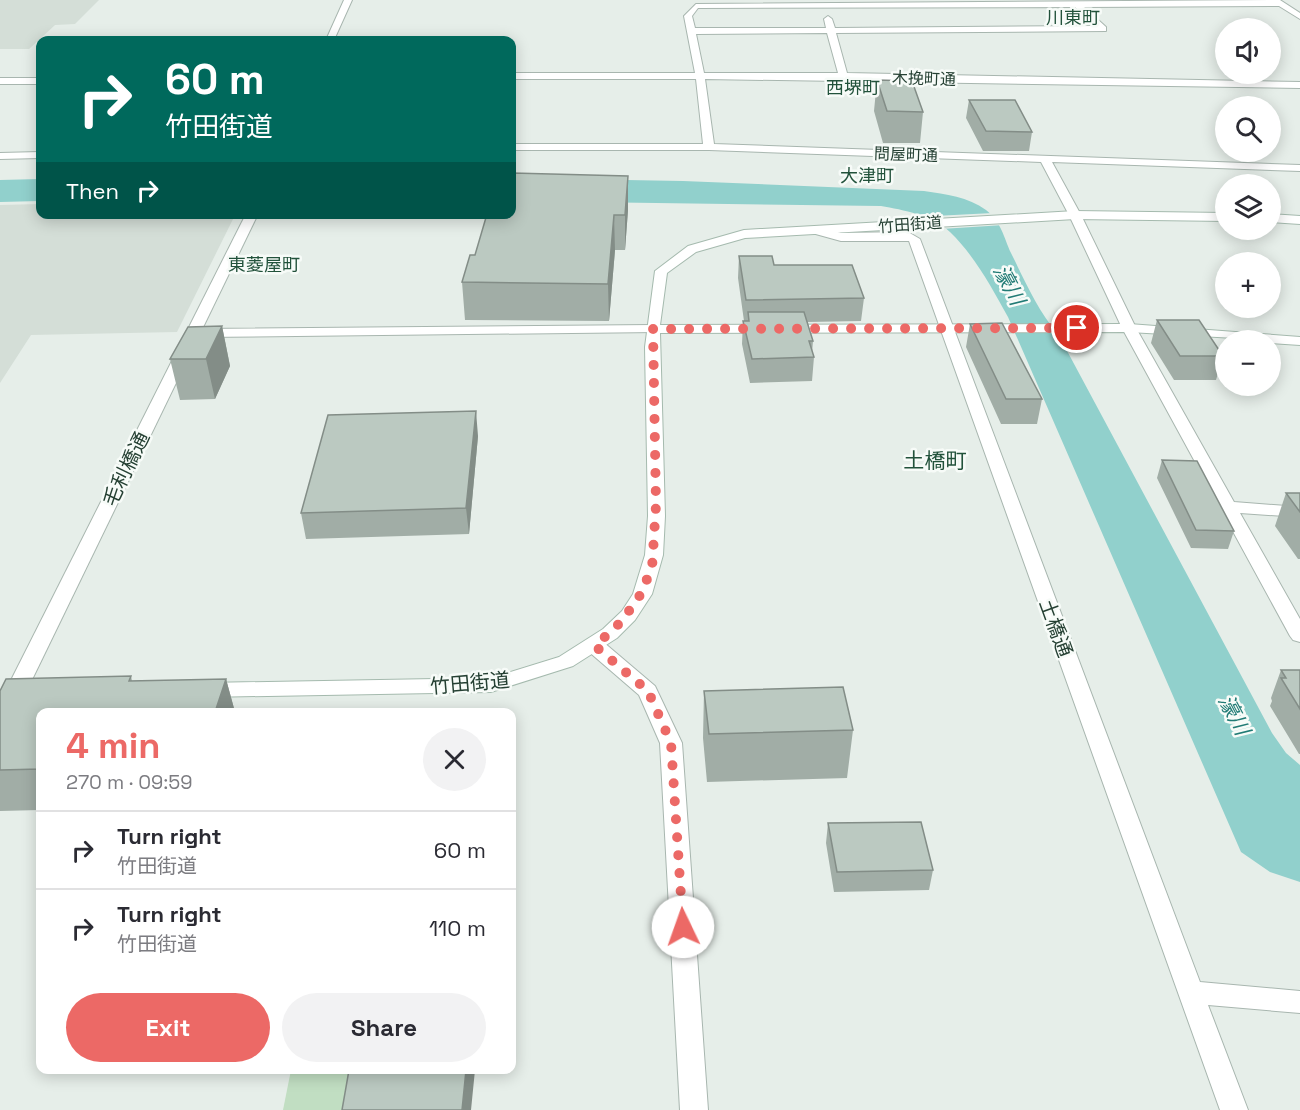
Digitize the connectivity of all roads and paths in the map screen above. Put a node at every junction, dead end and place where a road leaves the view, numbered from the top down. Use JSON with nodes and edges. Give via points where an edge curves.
{"nodes":[{"id":1,"x":348,"y":0,"type":"edge"},
{"id":2,"x":1278,"y":2,"type":"edge"},
{"id":3,"x":1077,"y":5,"type":"junction"},
{"id":4,"x":825,"y":6,"type":"junction"},
{"id":5,"x":1300,"y":17,"type":"edge"},
{"id":6,"x":921,"y":18,"type":"junction"},
{"id":7,"x":831,"y":30,"type":"junction"},
{"id":8,"x":691,"y":31,"type":"junction"},
{"id":9,"x":332,"y":36,"type":"edge"},
{"id":10,"x":700,"y":75,"type":"junction"},
{"id":11,"x":516,"y":76,"type":"edge"},
{"id":12,"x":843,"y":76,"type":"junction"},
{"id":13,"x":0,"y":81,"type":"edge"},
{"id":14,"x":36,"y":81,"type":"edge"},
{"id":15,"x":1300,"y":85,"type":"edge"},
{"id":16,"x":516,"y":147,"type":"edge"},
{"id":17,"x":708,"y":147,"type":"junction"},
{"id":18,"x":36,"y":155,"type":"edge"},
{"id":19,"x":0,"y":156,"type":"edge"},
{"id":20,"x":1044,"y":158,"type":"junction"},
{"id":21,"x":1300,"y":168,"type":"edge"},
{"id":22,"x":1076,"y":215,"type":"junction"},
{"id":23,"x":1215,"y":217,"type":"edge"},
{"id":24,"x":250,"y":219,"type":"edge"},
{"id":25,"x":1281,"y":219,"type":"edge"},
{"id":26,"x":1300,"y":220,"type":"edge"},
{"id":27,"x":816,"y":230,"type":"junction"},
{"id":28,"x":945,"y":328,"type":"junction"},
{"id":29,"x":1128,"y":328,"type":"junction"},
{"id":30,"x":653,"y":329,"type":"junction"},
{"id":31,"x":193,"y":334,"type":"junction"},
{"id":32,"x":1300,"y":341,"type":"edge"},
{"id":33,"x":1229,"y":507,"type":"junction"},
{"id":34,"x":1300,"y":512,"type":"edge"},
{"id":35,"x":1300,"y":636,"type":"edge"},
{"id":36,"x":595,"y":646,"type":"junction"},
{"id":37,"x":10,"y":684,"type":"edge"},
{"id":38,"x":43,"y":686,"type":"edge"},
{"id":39,"x":183,"y":690,"type":"edge"},
{"id":40,"x":0,"y":723,"type":"edge"},
{"id":41,"x":1190,"y":992,"type":"junction"},
{"id":42,"x":1300,"y":1002,"type":"edge"},
{"id":43,"x":694,"y":1110,"type":"edge"},
{"id":44,"x":1234,"y":1110,"type":"edge"}],
"edges":[{"from":1,"to":9,"type":"street"},
{"from":2,"to":3,"type":"street"},
{"from":2,"to":5,"type":"street"},
{"from":3,"to":6,"type":"street"},
{"from":3,"to":6,"type":"street","via":[[1103,29]]},
{"from":4,"to":6,"type":"street"},
{"from":4,"to":7,"type":"street"},
{"from":4,"to":8,"type":"street","via":[[696,6],[688,16]]},
{"from":6,"to":7,"type":"street"},
{"from":7,"to":8,"type":"street"},
{"from":7,"to":12,"type":"street"},
{"from":8,"to":10,"type":"street"},
{"from":10,"to":11,"type":"street","name":"木挽町通"},
{"from":10,"to":12,"type":"street","name":"木挽町通"},
{"from":10,"to":17,"type":"street"},
{"from":12,"to":15,"type":"street","name":"木挽町通"},
{"from":13,"to":14,"type":"street"},
{"from":16,"to":17,"type":"street","name":"問屋町通"},
{"from":17,"to":20,"type":"street","name":"問屋町通"},
{"from":18,"to":19,"type":"street"},
{"from":20,"to":21,"type":"street","name":"問屋町通"},
{"from":20,"to":22,"type":"street"},
{"from":22,"to":23,"type":"street","name":"竹田街道"},
{"from":22,"to":27,"type":"street","name":"竹田街道"},
{"from":22,"to":29,"type":"street"},
{"from":24,"to":31,"type":"street","name":"毛利橋通"},
{"from":25,"to":26,"type":"street"},
{"from":27,"to":28,"type":"street","name":"土橋通","via":[[835,237],[913,237]]},
{"from":27,"to":30,"type":"street","name":"竹田街道","via":[[744,234],[692,249],[661,271]]},
{"from":28,"to":29,"type":"street"},
{"from":28,"to":30,"type":"street"},
{"from":28,"to":41,"type":"street","name":"土橋通"},
{"from":29,"to":32,"type":"street"},
{"from":29,"to":33,"type":"street"},
{"from":30,"to":31,"type":"street"},
{"from":30,"to":36,"type":"street","name":"竹田街道","via":[[656,505],[652,568],[639,597],[621,622]]},
{"from":31,"to":37,"type":"street","name":"毛利橋通"},
{"from":33,"to":34,"type":"street"},
{"from":33,"to":35,"type":"street"},
{"from":36,"to":39,"type":"street","name":"竹田街道","via":[[566,663],[491,686]]},
{"from":36,"to":43,"type":"street","via":[[648,691],[671,743]]},
{"from":37,"to":38,"type":"street"},
{"from":37,"to":40,"type":"street","name":"毛利橋通"},
{"from":41,"to":42,"type":"street"},
{"from":41,"to":44,"type":"street","name":"土橋通"}]}
